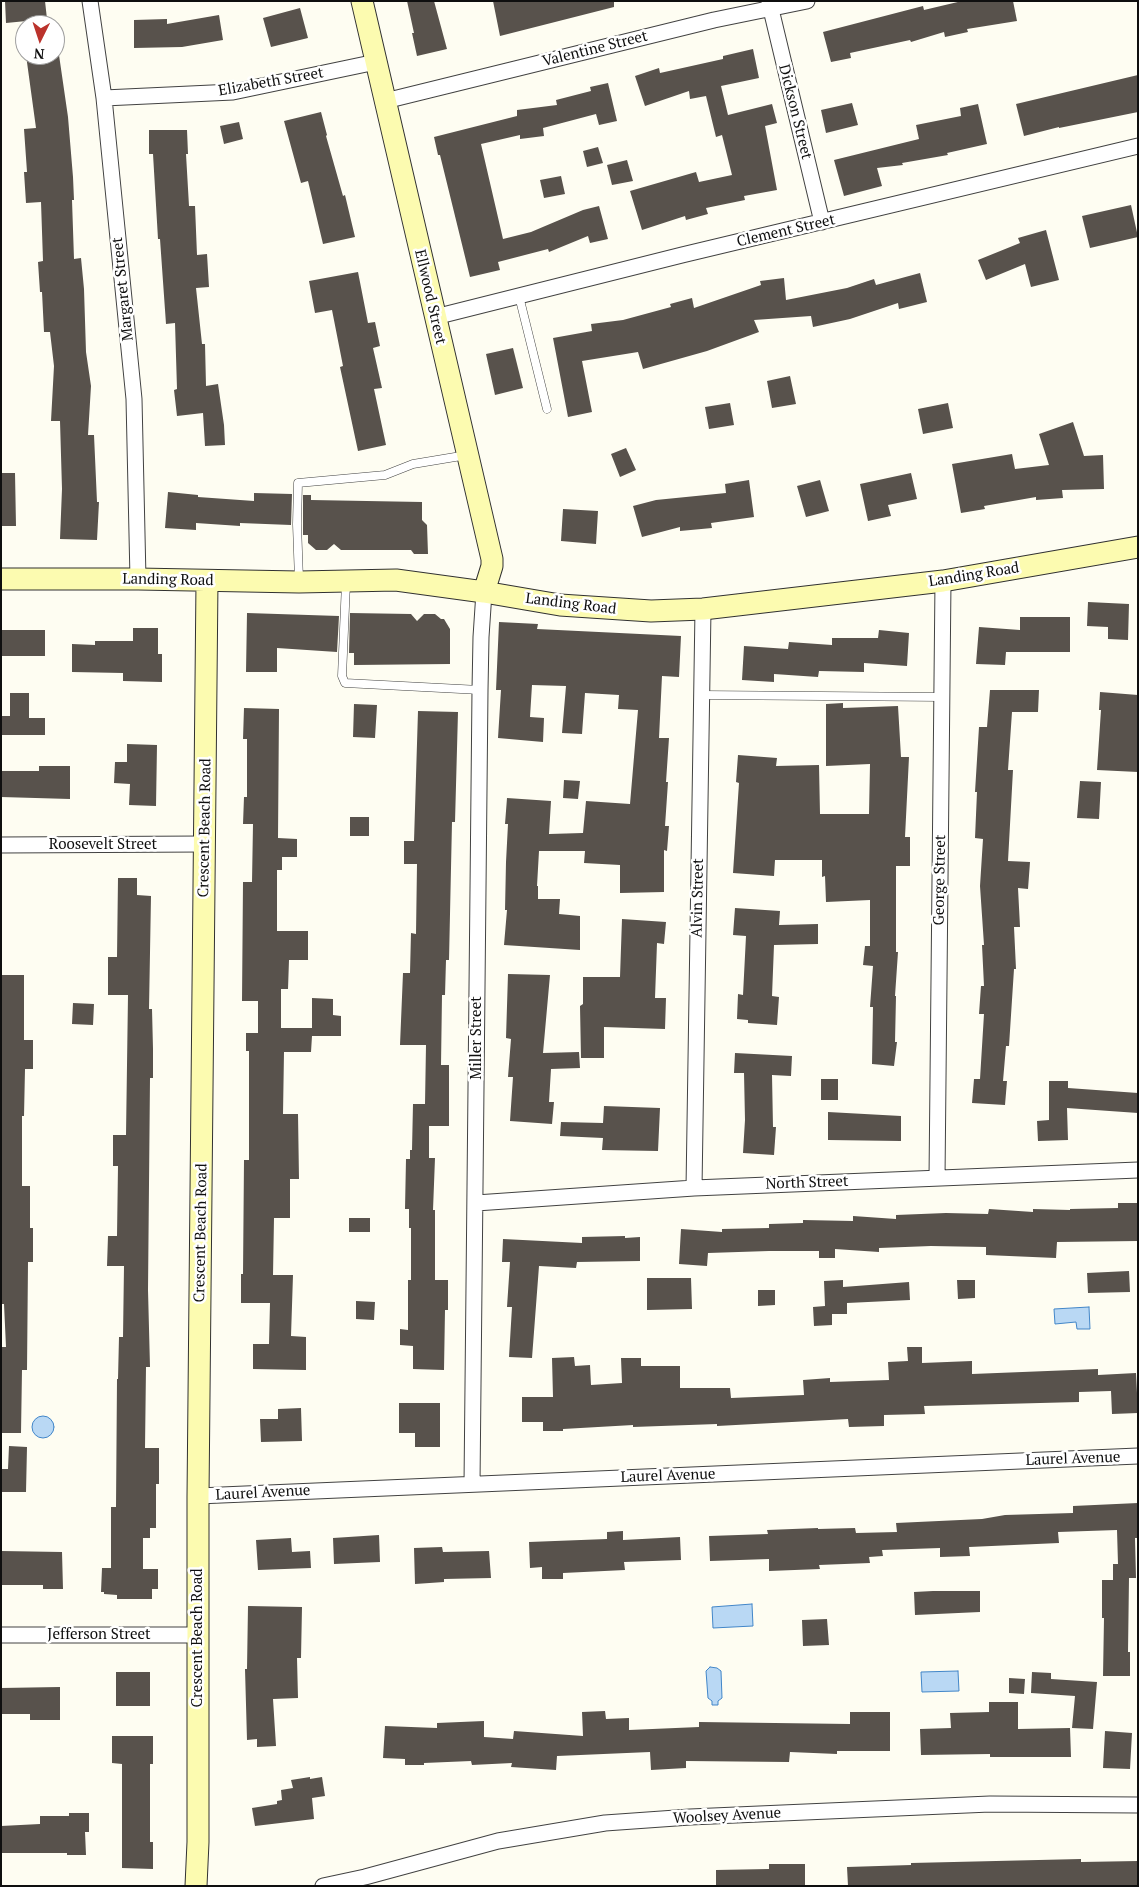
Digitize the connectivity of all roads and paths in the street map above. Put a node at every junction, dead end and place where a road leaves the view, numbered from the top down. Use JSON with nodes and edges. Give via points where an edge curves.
{"nodes":[{"id":1,"x":90,"y":1,"type":"edge"},
{"id":2,"x":362,"y":1,"type":"edge"},
{"id":3,"x":807,"y":1,"type":"edge"},
{"id":4,"x":770,"y":5,"type":"edge"},
{"id":5,"x":376,"y":62,"type":"junction"},
{"id":6,"x":104,"y":98,"type":"junction"},
{"id":7,"x":385,"y":101,"type":"junction"},
{"id":8,"x":1138,"y":146,"type":"edge"},
{"id":9,"x":822,"y":222,"type":"junction"},
{"id":10,"x":519,"y":296,"type":"junction"},
{"id":11,"x":435,"y":317,"type":"junction"},
{"id":12,"x":547,"y":409,"type":"dead end"},
{"id":13,"x":467,"y":455,"type":"junction"},
{"id":14,"x":1138,"y":548,"type":"edge"},
{"id":15,"x":138,"y":579,"type":"junction"},
{"id":16,"x":1,"y":580,"type":"edge"},
{"id":17,"x":208,"y":581,"type":"junction"},
{"id":18,"x":944,"y":581,"type":"junction"},
{"id":19,"x":299,"y":582,"type":"junction"},
{"id":20,"x":346,"y":582,"type":"junction"},
{"id":21,"x":484,"y":592,"type":"junction"},
{"id":22,"x":703,"y":609,"type":"junction"},
{"id":23,"x":480,"y":690,"type":"junction"},
{"id":24,"x":701,"y":695,"type":"junction"},
{"id":25,"x":942,"y":697,"type":"junction"},
{"id":26,"x":204,"y":844,"type":"junction"},
{"id":27,"x":1,"y":845,"type":"edge"},
{"id":28,"x":1138,"y":1170,"type":"edge"},
{"id":29,"x":937,"y":1178,"type":"junction"},
{"id":30,"x":694,"y":1188,"type":"junction"},
{"id":31,"x":476,"y":1203,"type":"junction"},
{"id":32,"x":1138,"y":1456,"type":"edge"},
{"id":33,"x":472,"y":1484,"type":"junction"},
{"id":34,"x":198,"y":1496,"type":"junction"},
{"id":35,"x":1,"y":1635,"type":"edge"},
{"id":36,"x":197,"y":1635,"type":"junction"},
{"id":37,"x":1138,"y":1805,"type":"edge"},
{"id":38,"x":196,"y":1886,"type":"edge"},
{"id":39,"x":323,"y":1886,"type":"edge"}],
"edges":[{"from":1,"to":6,"type":"street","name":"Margaret Street"},
{"from":2,"to":5,"type":"street","name":"Ellwood Street"},
{"from":3,"to":4,"type":"street","name":"Valentine Street"},
{"from":4,"to":7,"type":"street","name":"Valentine Street"},
{"from":4,"to":9,"type":"street","name":"Dickson Street"},
{"from":5,"to":6,"type":"street","name":"Elizabeth Street","via":[[233,92]]},
{"from":5,"to":7,"type":"street","name":"Ellwood Street"},
{"from":6,"to":15,"type":"street","name":"Margaret Street","via":[[134,399]]},
{"from":7,"to":11,"type":"street","name":"Ellwood Street"},
{"from":8,"to":9,"type":"street","name":"Clement Street"},
{"from":9,"to":10,"type":"street","name":"Clement Street"},
{"from":10,"to":11,"type":"street","name":"Clement Street"},
{"from":10,"to":12,"type":"lane"},
{"from":11,"to":13,"type":"street","name":"Ellwood Street"},
{"from":13,"to":19,"type":"lane","via":[[413,464],[385,475],[298,483]]},
{"from":13,"to":21,"type":"street","name":"Ellwood Street","via":[[492,559]]},
{"from":14,"to":18,"type":"street","name":"Landing Road"},
{"from":15,"to":16,"type":"street","name":"Landing Road"},
{"from":15,"to":17,"type":"street","name":"Landing Road"},
{"from":17,"to":19,"type":"street","name":"Landing Road"},
{"from":17,"to":26,"type":"street","name":"Crescent Beach Road"},
{"from":18,"to":22,"type":"street","name":"Landing Road"},
{"from":18,"to":25,"type":"street","name":"George Street"},
{"from":19,"to":20,"type":"street","name":"Landing Road"},
{"from":20,"to":21,"type":"street","name":"Landing Road","via":[[396,580]]},
{"from":20,"to":23,"type":"lane","via":[[342,676],[345,683]]},
{"from":21,"to":22,"type":"street","name":"Landing Road","via":[[626,610]]},
{"from":21,"to":23,"type":"street","name":"Miller Street"},
{"from":22,"to":24,"type":"street","name":"Alvin Street"},
{"from":23,"to":31,"type":"street","name":"Miller Street"},
{"from":24,"to":25,"type":"lane"},
{"from":24,"to":30,"type":"street","name":"Alvin Street"},
{"from":25,"to":29,"type":"street","name":"George Street"},
{"from":26,"to":27,"type":"street","name":"Roosevelt Street"},
{"from":26,"to":34,"type":"street","name":"Crescent Beach Road"},
{"from":28,"to":29,"type":"street","name":"North Street"},
{"from":29,"to":30,"type":"street","name":"North Street"},
{"from":30,"to":31,"type":"street","name":"North Street"},
{"from":31,"to":33,"type":"street","name":"Miller Street"},
{"from":32,"to":33,"type":"street","name":"Laurel Avenue"},
{"from":33,"to":34,"type":"street","name":"Laurel Avenue"},
{"from":34,"to":36,"type":"street","name":"Crescent Beach Road"},
{"from":35,"to":36,"type":"street","name":"Jefferson Street"},
{"from":36,"to":38,"type":"street","name":"Crescent Beach Road"},
{"from":37,"to":39,"type":"street","name":"Woolsey Avenue","via":[[990,1804],[605,1823],[498,1841]]}]}
